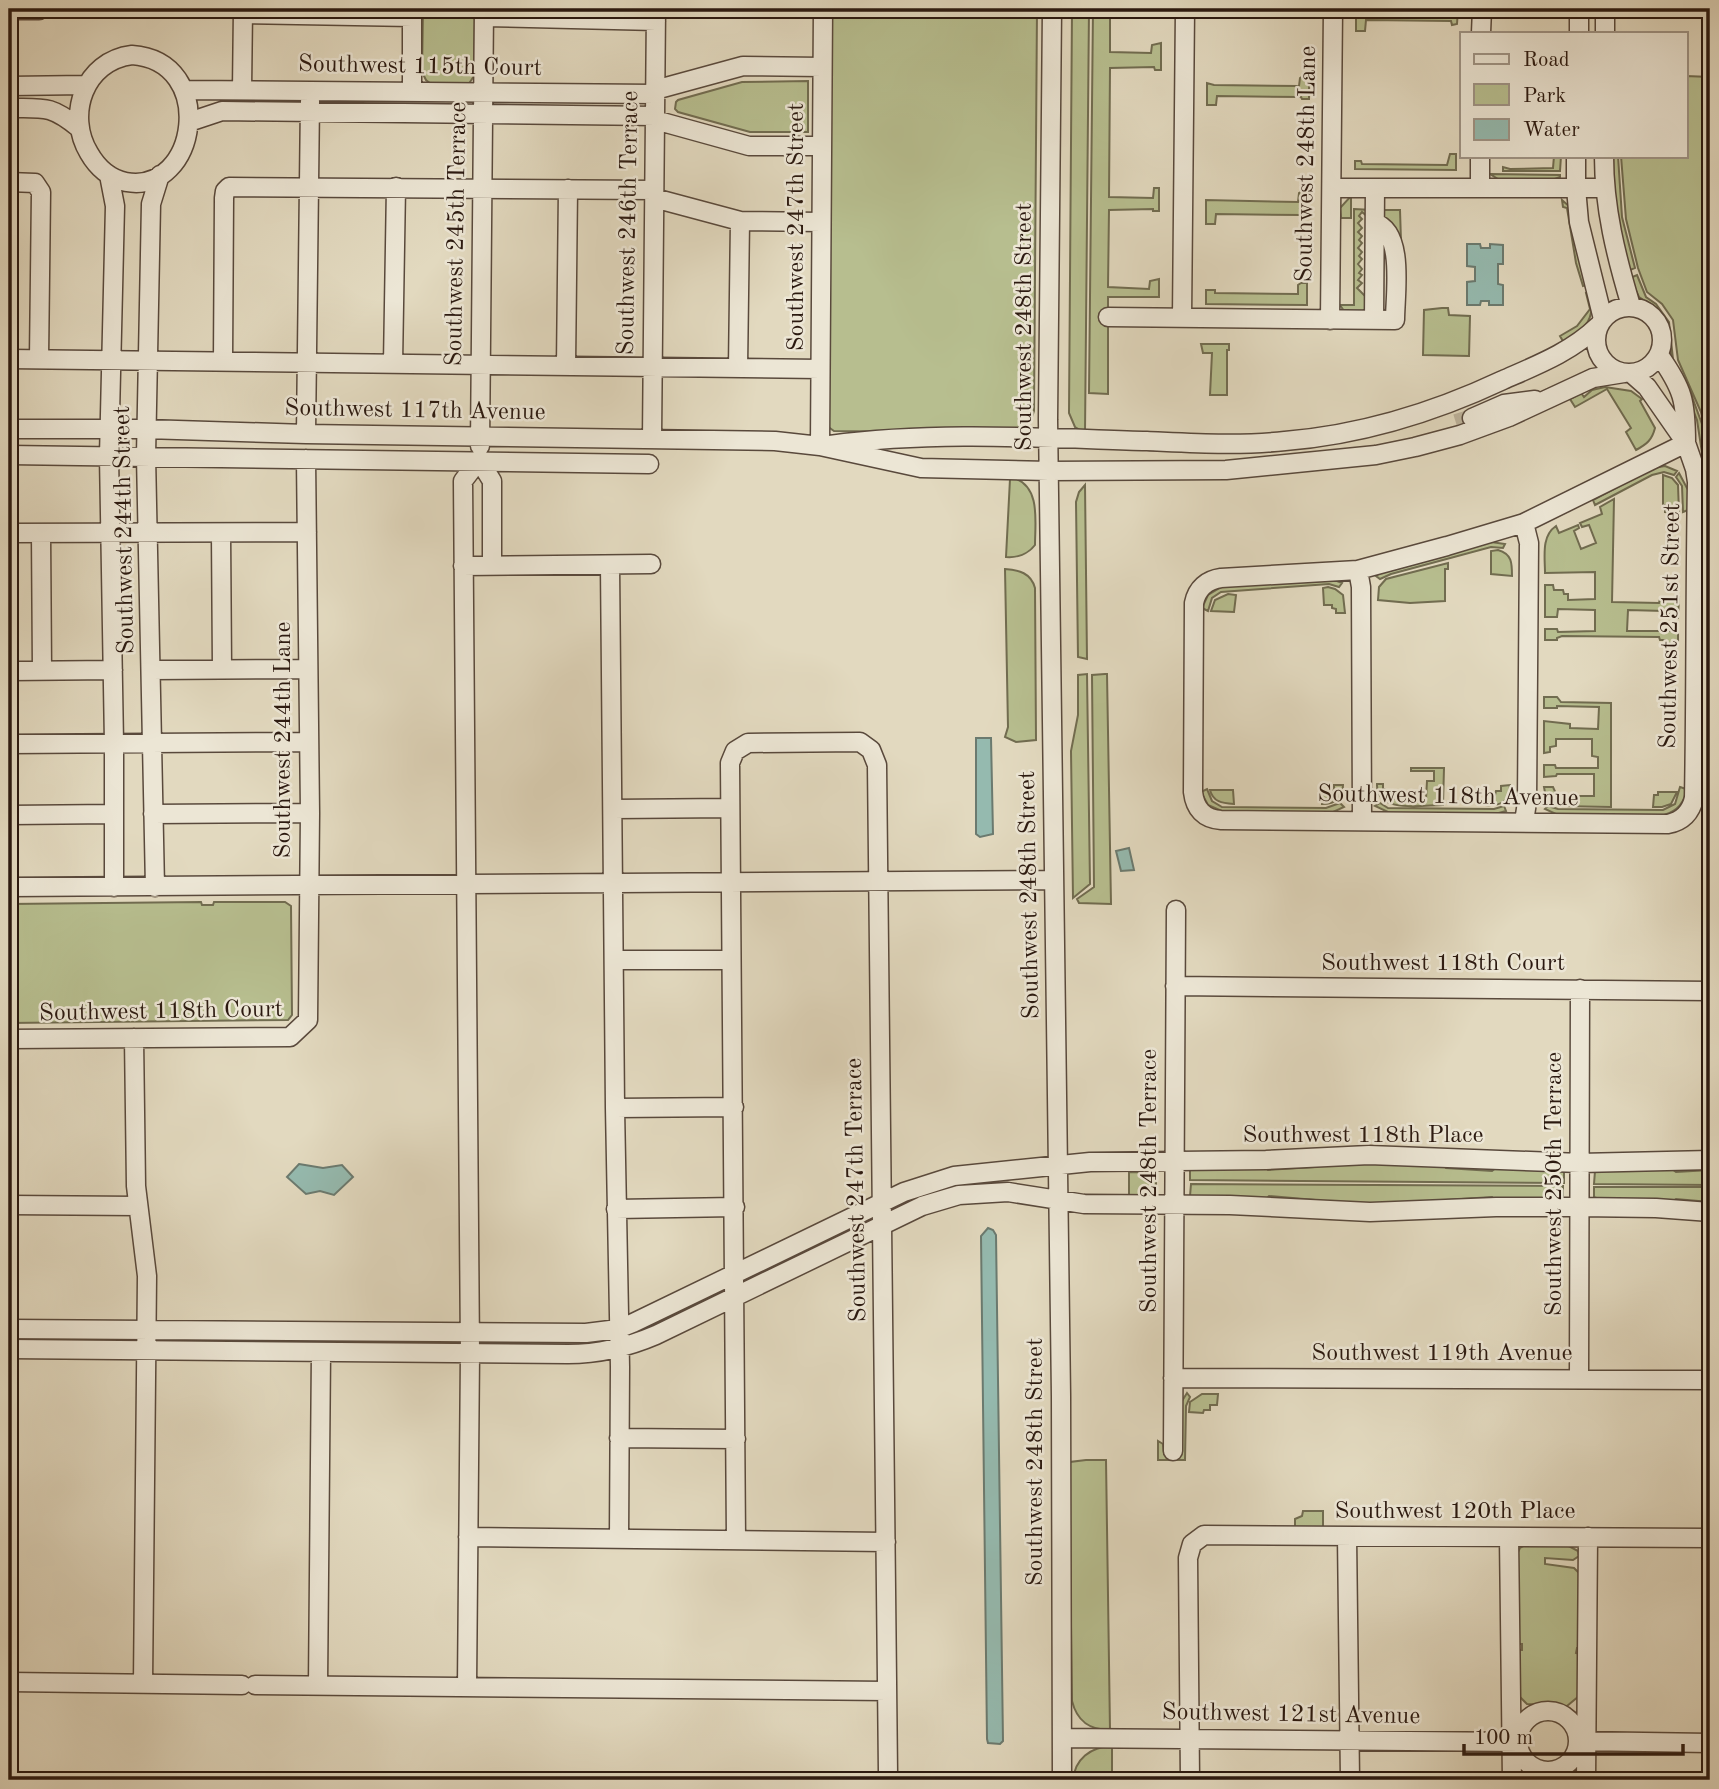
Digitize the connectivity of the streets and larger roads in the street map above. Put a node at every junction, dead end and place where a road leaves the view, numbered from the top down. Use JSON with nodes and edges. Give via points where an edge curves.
{"nodes":[{"id":1,"x":823,"y":9,"type":"edge"},
{"id":2,"x":1052,"y":9,"type":"edge"},
{"id":3,"x":1185,"y":9,"type":"edge"},
{"id":4,"x":1333,"y":9,"type":"edge"},
{"id":5,"x":1482,"y":9,"type":"edge"},
{"id":6,"x":1579,"y":9,"type":"edge"},
{"id":7,"x":1605,"y":9,"type":"edge"},
{"id":8,"x":9,"y":10,"type":"edge"},
{"id":9,"x":39,"y":10,"type":"edge"},
{"id":10,"x":243,"y":11,"type":"edge"},
{"id":11,"x":329,"y":12,"type":"edge"},
{"id":12,"x":658,"y":12,"type":"edge"},
{"id":13,"x":412,"y":13,"type":"edge"},
{"id":14,"x":484,"y":13,"type":"edge"},
{"id":15,"x":570,"y":14,"type":"edge"},
{"id":16,"x":1481,"y":32,"type":"edge"},
{"id":17,"x":1579,"y":32,"type":"edge"},
{"id":18,"x":1605,"y":32,"type":"edge"},
{"id":19,"x":822,"y":67,"type":"junction"},
{"id":20,"x":86,"y":85,"type":"junction"},
{"id":21,"x":9,"y":86,"type":"edge"},
{"id":22,"x":483,"y":88,"type":"junction"},
{"id":23,"x":185,"y":90,"type":"junction"},
{"id":24,"x":242,"y":90,"type":"junction"},
{"id":25,"x":310,"y":91,"type":"junction"},
{"id":26,"x":412,"y":92,"type":"junction"},
{"id":27,"x":655,"y":92,"type":"junction"},
{"id":28,"x":9,"y":108,"type":"edge"},
{"id":29,"x":310,"y":112,"type":"junction"},
{"id":30,"x":483,"y":114,"type":"junction"},
{"id":31,"x":655,"y":118,"type":"junction"},
{"id":32,"x":189,"y":122,"type":"junction"},
{"id":33,"x":79,"y":128,"type":"junction"},
{"id":34,"x":822,"y":146,"type":"junction"},
{"id":35,"x":1480,"y":158,"type":"edge"},
{"id":36,"x":1576,"y":158,"type":"edge"},
{"id":37,"x":1604,"y":158,"type":"edge"},
{"id":38,"x":109,"y":175,"type":"junction"},
{"id":39,"x":160,"y":175,"type":"junction"},
{"id":40,"x":9,"y":182,"type":"edge"},
{"id":41,"x":310,"y":186,"type":"junction"},
{"id":42,"x":396,"y":187,"type":"junction"},
{"id":43,"x":482,"y":188,"type":"junction"},
{"id":44,"x":1332,"y":188,"type":"junction"},
{"id":45,"x":1375,"y":188,"type":"junction"},
{"id":46,"x":1480,"y":188,"type":"junction"},
{"id":47,"x":1576,"y":188,"type":"junction"},
{"id":48,"x":1604,"y":188,"type":"junction"},
{"id":49,"x":568,"y":189,"type":"junction"},
{"id":50,"x":654,"y":194,"type":"junction"},
{"id":51,"x":740,"y":221,"type":"junction"},
{"id":52,"x":821,"y":222,"type":"junction"},
{"id":53,"x":1631,"y":306,"type":"junction"},
{"id":54,"x":1108,"y":317,"type":"dead end"},
{"id":55,"x":1182,"y":318,"type":"junction"},
{"id":56,"x":1331,"y":320,"type":"junction"},
{"id":57,"x":1600,"y":323,"type":"junction"},
{"id":58,"x":1659,"y":355,"type":"junction"},
{"id":59,"x":9,"y":359,"type":"edge"},
{"id":60,"x":39,"y":359,"type":"junction"},
{"id":61,"x":113,"y":360,"type":"junction"},
{"id":62,"x":149,"y":361,"type":"junction"},
{"id":63,"x":223,"y":362,"type":"junction"},
{"id":64,"x":307,"y":363,"type":"junction"},
{"id":65,"x":393,"y":364,"type":"junction"},
{"id":66,"x":480,"y":365,"type":"junction"},
{"id":67,"x":566,"y":366,"type":"junction"},
{"id":68,"x":652,"y":367,"type":"junction"},
{"id":69,"x":738,"y":368,"type":"junction"},
{"id":70,"x":820,"y":369,"type":"junction"},
{"id":71,"x":1628,"y":373,"type":"junction"},
{"id":72,"x":1476,"y":392,"type":"junction"},
{"id":73,"x":1542,"y":402,"type":"junction"},
{"id":74,"x":1471,"y":418,"type":"junction"},
{"id":75,"x":9,"y":429,"type":"edge"},
{"id":76,"x":146,"y":429,"type":"junction"},
{"id":77,"x":110,"y":430,"type":"junction"},
{"id":78,"x":306,"y":434,"type":"junction"},
{"id":79,"x":480,"y":436,"type":"junction"},
{"id":80,"x":652,"y":439,"type":"junction"},
{"id":81,"x":1049,"y":439,"type":"junction"},
{"id":82,"x":1686,"y":443,"type":"junction"},
{"id":83,"x":820,"y":446,"type":"junction"},
{"id":84,"x":9,"y":455,"type":"edge"},
{"id":85,"x":1376,"y":455,"type":"junction"},
{"id":86,"x":109,"y":456,"type":"junction"},
{"id":87,"x":146,"y":456,"type":"junction"},
{"id":88,"x":306,"y":459,"type":"junction"},
{"id":89,"x":479,"y":460,"type":"junction"},
{"id":90,"x":649,"y":464,"type":"dead end"},
{"id":91,"x":1049,"y":471,"type":"junction"},
{"id":92,"x":1524,"y":523,"type":"junction"},
{"id":93,"x":307,"y":532,"type":"junction"},
{"id":94,"x":9,"y":533,"type":"edge"},
{"id":95,"x":41,"y":533,"type":"junction"},
{"id":96,"x":107,"y":533,"type":"junction"},
{"id":97,"x":152,"y":533,"type":"junction"},
{"id":98,"x":221,"y":533,"type":"junction"},
{"id":99,"x":651,"y":564,"type":"dead end"},
{"id":100,"x":463,"y":565,"type":"junction"},
{"id":101,"x":492,"y":565,"type":"junction"},
{"id":102,"x":610,"y":565,"type":"junction"},
{"id":103,"x":1358,"y":570,"type":"junction"},
{"id":104,"x":1703,"y":657,"type":"edge"},
{"id":105,"x":222,"y":669,"type":"junction"},
{"id":106,"x":308,"y":669,"type":"junction"},
{"id":107,"x":113,"y":670,"type":"junction"},
{"id":108,"x":151,"y":670,"type":"junction"},
{"id":109,"x":9,"y":671,"type":"edge"},
{"id":110,"x":42,"y":671,"type":"junction"},
{"id":111,"x":309,"y":742,"type":"junction"},
{"id":112,"x":114,"y":743,"type":"junction"},
{"id":113,"x":152,"y":743,"type":"junction"},
{"id":114,"x":9,"y":744,"type":"edge"},
{"id":115,"x":730,"y":808,"type":"junction"},
{"id":116,"x":613,"y":809,"type":"junction"},
{"id":117,"x":1689,"y":811,"type":"joint"},
{"id":118,"x":310,"y":813,"type":"junction"},
{"id":119,"x":114,"y":814,"type":"junction"},
{"id":120,"x":153,"y":814,"type":"junction"},
{"id":121,"x":9,"y":815,"type":"edge"},
{"id":122,"x":1362,"y":820,"type":"junction"},
{"id":123,"x":1524,"y":822,"type":"junction"},
{"id":124,"x":1054,"y":880,"type":"junction"},
{"id":125,"x":878,"y":882,"type":"junction"},
{"id":126,"x":466,"y":883,"type":"junction"},
{"id":127,"x":614,"y":883,"type":"junction"},
{"id":128,"x":732,"y":884,"type":"junction"},
{"id":129,"x":310,"y":885,"type":"junction"},
{"id":130,"x":9,"y":887,"type":"edge"},
{"id":131,"x":114,"y":887,"type":"junction"},
{"id":132,"x":155,"y":887,"type":"junction"},
{"id":133,"x":1176,"y":910,"type":"dead end"},
{"id":134,"x":614,"y":960,"type":"junction"},
{"id":135,"x":732,"y":960,"type":"junction"},
{"id":136,"x":1175,"y":986,"type":"junction"},
{"id":137,"x":1580,"y":989,"type":"junction"},
{"id":138,"x":1710,"y":991,"type":"edge"},
{"id":139,"x":308,"y":1020,"type":"joint"},
{"id":140,"x":134,"y":1038,"type":"junction"},
{"id":141,"x":9,"y":1039,"type":"edge"},
{"id":142,"x":733,"y":1107,"type":"junction"},
{"id":143,"x":615,"y":1108,"type":"junction"},
{"id":144,"x":1710,"y":1160,"type":"edge"},
{"id":145,"x":1173,"y":1161,"type":"junction"},
{"id":146,"x":1580,"y":1163,"type":"junction"},
{"id":147,"x":1058,"y":1166,"type":"junction"},
{"id":148,"x":1058,"y":1200,"type":"junction"},
{"id":149,"x":883,"y":1203,"type":"junction"},
{"id":150,"x":1174,"y":1204,"type":"junction"},
{"id":151,"x":9,"y":1205,"type":"edge"},
{"id":152,"x":138,"y":1206,"type":"junction"},
{"id":153,"x":735,"y":1207,"type":"junction"},
{"id":154,"x":1580,"y":1207,"type":"junction"},
{"id":155,"x":616,"y":1209,"type":"junction"},
{"id":156,"x":1710,"y":1212,"type":"edge"},
{"id":157,"x":882,"y":1224,"type":"junction"},
{"id":158,"x":735,"y":1274,"type":"junction"},
{"id":159,"x":734,"y":1296,"type":"junction"},
{"id":160,"x":9,"y":1329,"type":"edge"},
{"id":161,"x":618,"y":1329,"type":"junction"},
{"id":162,"x":147,"y":1330,"type":"junction"},
{"id":163,"x":470,"y":1333,"type":"junction"},
{"id":164,"x":619,"y":1348,"type":"junction"},
{"id":165,"x":9,"y":1349,"type":"edge"},
{"id":166,"x":147,"y":1350,"type":"junction"},
{"id":167,"x":321,"y":1352,"type":"junction"},
{"id":168,"x":470,"y":1353,"type":"junction"},
{"id":169,"x":1173,"y":1378,"type":"junction"},
{"id":170,"x":1579,"y":1379,"type":"junction"},
{"id":171,"x":1710,"y":1381,"type":"edge"},
{"id":172,"x":620,"y":1438,"type":"junction"},
{"id":173,"x":736,"y":1439,"type":"junction"},
{"id":174,"x":1173,"y":1451,"type":"dead end"},
{"id":175,"x":1347,"y":1536,"type":"junction"},
{"id":176,"x":468,"y":1537,"type":"junction"},
{"id":177,"x":1510,"y":1537,"type":"junction"},
{"id":178,"x":1588,"y":1538,"type":"junction"},
{"id":179,"x":1710,"y":1538,"type":"edge"},
{"id":180,"x":619,"y":1539,"type":"junction"},
{"id":181,"x":736,"y":1540,"type":"junction"},
{"id":182,"x":886,"y":1542,"type":"junction"},
{"id":183,"x":9,"y":1682,"type":"edge"},
{"id":184,"x":143,"y":1684,"type":"junction"},
{"id":185,"x":318,"y":1686,"type":"junction"},
{"id":186,"x":467,"y":1687,"type":"junction"},
{"id":187,"x":887,"y":1691,"type":"junction"},
{"id":188,"x":1062,"y":1738,"type":"junction"},
{"id":189,"x":1189,"y":1739,"type":"junction"},
{"id":190,"x":1350,"y":1740,"type":"junction"},
{"id":191,"x":1582,"y":1741,"type":"junction"},
{"id":192,"x":1515,"y":1742,"type":"junction"},
{"id":193,"x":1710,"y":1743,"type":"edge"},
{"id":194,"x":888,"y":1773,"type":"dead end"},
{"id":195,"x":1062,"y":1780,"type":"edge"},
{"id":196,"x":1190,"y":1780,"type":"edge"},
{"id":197,"x":1350,"y":1780,"type":"edge"},
{"id":198,"x":1512,"y":1780,"type":"edge"},
{"id":199,"x":1586,"y":1780,"type":"edge"}],
"edges":[{"from":1,"to":19,"type":"street","name":"Southwest 247th Street"},
{"from":2,"to":81,"type":"street","name":"Southwest 248th Street"},
{"from":3,"to":55,"type":"street"},
{"from":4,"to":44,"type":"street","name":"Southwest 248th Lane"},
{"from":5,"to":16,"type":"street"},
{"from":6,"to":17,"type":"street"},
{"from":7,"to":18,"type":"street"},
{"from":8,"to":9,"type":"street"},
{"from":10,"to":11,"type":"street"},
{"from":10,"to":24,"type":"street"},
{"from":11,"to":13,"type":"street"},
{"from":12,"to":15,"type":"street"},
{"from":12,"to":27,"type":"street","name":"Southwest 246th Terrace"},
{"from":13,"to":26,"type":"street"},
{"from":14,"to":15,"type":"street"},
{"from":14,"to":22,"type":"street","name":"Southwest 245th Terrace"},
{"from":19,"to":27,"type":"street","name":"Southwest 115th Court","via":[[743,66]]},
{"from":19,"to":34,"type":"street","name":"Southwest 247th Street"},
{"from":20,"to":21,"type":"street"},
{"from":20,"to":23,"type":"street","via":[[103,66],[132,55],[162,64]]},
{"from":20,"to":33,"type":"street"},
{"from":22,"to":26,"type":"street","name":"Southwest 115th Court"},
{"from":22,"to":27,"type":"street","name":"Southwest 115th Court"},
{"from":22,"to":30,"type":"street","name":"Southwest 245th Terrace"},
{"from":23,"to":24,"type":"street","name":"Southwest 115th Court"},
{"from":23,"to":32,"type":"street"},
{"from":24,"to":25,"type":"street","name":"Southwest 115th Court"},
{"from":25,"to":26,"type":"street","name":"Southwest 115th Court"},
{"from":25,"to":29,"type":"street"},
{"from":27,"to":31,"type":"street","name":"Southwest 246th Terrace"},
{"from":28,"to":33,"type":"street","via":[[46,108]]},
{"from":29,"to":30,"type":"street","name":"Southwest 115th Court"},
{"from":29,"to":32,"type":"street","name":"Southwest 115th Court","via":[[222,111]]},
{"from":29,"to":41,"type":"street"},
{"from":30,"to":31,"type":"street","name":"Southwest 115th Court"},
{"from":30,"to":43,"type":"street","name":"Southwest 245th Terrace"},
{"from":31,"to":34,"type":"street","name":"Southwest 115th Court","via":[[749,146]]},
{"from":31,"to":50,"type":"street","name":"Southwest 246th Terrace"},
{"from":32,"to":39,"type":"street","via":[[182,150]]},
{"from":33,"to":38,"type":"street","via":[[89,155]]},
{"from":34,"to":52,"type":"street","name":"Southwest 247th Street"},
{"from":35,"to":46,"type":"street"},
{"from":36,"to":47,"type":"street"},
{"from":37,"to":48,"type":"street"},
{"from":38,"to":39,"type":"street","via":[[130,182]]},
{"from":38,"to":61,"type":"street","name":"Southwest 244th Street","via":[[115,206]]},
{"from":39,"to":62,"type":"street","name":"Southwest 244th Street","via":[[151,204]]},
{"from":40,"to":60,"type":"street","via":[[35,183],[41,192]]},
{"from":41,"to":42,"type":"street"},
{"from":41,"to":63,"type":"street","via":[[235,185],[225,191]]},
{"from":41,"to":64,"type":"street"},
{"from":42,"to":43,"type":"street"},
{"from":42,"to":65,"type":"street"},
{"from":43,"to":49,"type":"street"},
{"from":43,"to":66,"type":"street","name":"Southwest 245th Terrace"},
{"from":44,"to":45,"type":"street"},
{"from":44,"to":56,"type":"street","name":"Southwest 248th Lane"},
{"from":45,"to":46,"type":"street"},
{"from":45,"to":56,"type":"street","via":[[1375,223],[1393,239],[1395,252],[1395,320]]},
{"from":46,"to":47,"type":"street"},
{"from":47,"to":48,"type":"street"},
{"from":47,"to":57,"type":"street"},
{"from":48,"to":53,"type":"street","via":[[1612,240]]},
{"from":49,"to":50,"type":"street"},
{"from":49,"to":67,"type":"street"},
{"from":50,"to":51,"type":"street"},
{"from":50,"to":68,"type":"street","name":"Southwest 246th Terrace"},
{"from":51,"to":52,"type":"street"},
{"from":51,"to":69,"type":"street"},
{"from":52,"to":70,"type":"street","name":"Southwest 247th Street"},
{"from":53,"to":57,"type":"street","via":[[1615,309]]},
{"from":53,"to":58,"type":"street","via":[[1657,321],[1662,341]]},
{"from":54,"to":55,"type":"street"},
{"from":55,"to":56,"type":"street"},
{"from":57,"to":71,"type":"street","via":[[1595,342],[1600,357],[1611,369]]},
{"from":57,"to":72,"type":"street","name":"Southwest 117th Avenue","via":[[1565,352]]},
{"from":58,"to":71,"type":"street","via":[[1645,369]]},
{"from":58,"to":82,"type":"street","name":"Southwest 251st Street","via":[[1675,377],[1686,409]]},
{"from":59,"to":60,"type":"street"},
{"from":60,"to":61,"type":"street"},
{"from":61,"to":62,"type":"street"},
{"from":61,"to":77,"type":"street","name":"Southwest 244th Street"},
{"from":62,"to":63,"type":"street"},
{"from":62,"to":76,"type":"street","name":"Southwest 244th Street"},
{"from":63,"to":64,"type":"street"},
{"from":64,"to":65,"type":"street"},
{"from":64,"to":78,"type":"street"},
{"from":65,"to":66,"type":"street"},
{"from":66,"to":67,"type":"street"},
{"from":66,"to":79,"type":"street","name":"Southwest 245th Terrace"},
{"from":67,"to":68,"type":"street"},
{"from":68,"to":69,"type":"street"},
{"from":68,"to":80,"type":"street","name":"Southwest 246th Terrace"},
{"from":69,"to":70,"type":"street"},
{"from":70,"to":83,"type":"street","name":"Southwest 247th Street"},
{"from":71,"to":73,"type":"street","name":"Southwest 117th Avenue","via":[[1589,379]]},
{"from":71,"to":82,"type":"street","name":"Southwest 251st Street","via":[[1647,387]]},
{"from":72,"to":74,"type":"street"},
{"from":72,"to":81,"type":"street","name":"Southwest 117th Avenue","via":[[1364,428],[1285,441]]},
{"from":73,"to":74,"type":"street","via":[[1516,402]]},
{"from":73,"to":85,"type":"street","name":"Southwest 117th Avenue","via":[[1460,435]]},
{"from":74,"to":85,"type":"street","via":[[1403,440]]},
{"from":75,"to":77,"type":"street","name":"Southwest 117th Avenue"},
{"from":76,"to":77,"type":"street","name":"Southwest 117th Avenue"},
{"from":76,"to":78,"type":"street","name":"Southwest 117th Avenue"},
{"from":76,"to":87,"type":"street","name":"Southwest 244th Street"},
{"from":77,"to":86,"type":"street","name":"Southwest 244th Street"},
{"from":78,"to":79,"type":"street","name":"Southwest 117th Avenue"},
{"from":79,"to":80,"type":"street","name":"Southwest 117th Avenue"},
{"from":79,"to":89,"type":"street","name":"Southwest 245th Terrace"},
{"from":80,"to":83,"type":"street","name":"Southwest 117th Avenue"},
{"from":81,"to":83,"type":"street","name":"Southwest 117th Avenue","via":[[879,438]]},
{"from":81,"to":91,"type":"street","name":"Southwest 248th Street"},
{"from":82,"to":92,"type":"street"},
{"from":82,"to":104,"type":"street","name":"Southwest 251st Street","via":[[1697,482]]},
{"from":83,"to":91,"type":"street","name":"Southwest 117th Avenue","via":[[909,467]]},
{"from":84,"to":86,"type":"street","name":"Southwest 117th Avenue"},
{"from":85,"to":91,"type":"street","name":"Southwest 117th Avenue","via":[[1226,470]]},
{"from":86,"to":87,"type":"street","name":"Southwest 117th Avenue"},
{"from":86,"to":96,"type":"street","name":"Southwest 244th Street"},
{"from":87,"to":88,"type":"street","name":"Southwest 117th Avenue"},
{"from":87,"to":97,"type":"street","name":"Southwest 244th Street"},
{"from":88,"to":89,"type":"street","name":"Southwest 117th Avenue"},
{"from":88,"to":93,"type":"street","name":"Southwest 244th Lane"},
{"from":89,"to":90,"type":"street","name":"Southwest 117th Avenue"},
{"from":89,"to":100,"type":"street","via":[[463,481]]},
{"from":89,"to":101,"type":"street","via":[[492,481]]},
{"from":91,"to":124,"type":"street","name":"Southwest 248th Street"},
{"from":92,"to":103,"type":"street"},
{"from":92,"to":123,"type":"street","via":[[1529,543]]},
{"from":93,"to":98,"type":"street"},
{"from":93,"to":106,"type":"street","name":"Southwest 244th Lane"},
{"from":94,"to":95,"type":"street"},
{"from":95,"to":96,"type":"street"},
{"from":95,"to":110,"type":"street"},
{"from":96,"to":97,"type":"street"},
{"from":96,"to":107,"type":"street","name":"Southwest 244th Street"},
{"from":97,"to":98,"type":"street"},
{"from":97,"to":108,"type":"street","name":"Southwest 244th Street"},
{"from":98,"to":105,"type":"street"},
{"from":99,"to":102,"type":"street"},
{"from":100,"to":101,"type":"street"},
{"from":100,"to":126,"type":"street"},
{"from":101,"to":102,"type":"street"},
{"from":102,"to":116,"type":"street"},
{"from":103,"to":122,"type":"street","via":[[1362,587]]},
{"from":103,"to":122,"type":"street","name":"Southwest 118th Avenue","via":[[1221,578],[1203,586],[1195,603],[1193,777],[1197,807],[1219,820]]},
{"from":104,"to":117,"type":"street","name":"Southwest 251st Street","via":[[1694,694],[1694,798]]},
{"from":105,"to":106,"type":"street"},
{"from":105,"to":108,"type":"street"},
{"from":106,"to":111,"type":"street","name":"Southwest 244th Lane"},
{"from":107,"to":110,"type":"street"},
{"from":107,"to":112,"type":"street","name":"Southwest 244th Street"},
{"from":108,"to":113,"type":"street","name":"Southwest 244th Street"},
{"from":109,"to":110,"type":"street"},
{"from":111,"to":113,"type":"street"},
{"from":111,"to":118,"type":"street","name":"Southwest 244th Lane"},
{"from":112,"to":113,"type":"street"},
{"from":112,"to":114,"type":"street"},
{"from":112,"to":119,"type":"street","name":"Southwest 244th Street"},
{"from":113,"to":120,"type":"street","name":"Southwest 244th Street"},
{"from":115,"to":116,"type":"street"},
{"from":115,"to":125,"type":"street","name":"Southwest 247th Terrace","via":[[730,764],[741,746],[860,742],[869,747],[877,765]]},
{"from":115,"to":128,"type":"street"},
{"from":116,"to":127,"type":"street"},
{"from":117,"to":123,"type":"street","name":"Southwest 118th Avenue","via":[[1668,824]]},
{"from":118,"to":120,"type":"street"},
{"from":118,"to":129,"type":"street","name":"Southwest 244th Lane"},
{"from":119,"to":121,"type":"street"},
{"from":119,"to":131,"type":"street","name":"Southwest 244th Street"},
{"from":120,"to":132,"type":"street","name":"Southwest 244th Street"},
{"from":122,"to":123,"type":"street","name":"Southwest 118th Avenue"},
{"from":124,"to":125,"type":"street"},
{"from":124,"to":147,"type":"street","name":"Southwest 248th Street"},
{"from":125,"to":128,"type":"street"},
{"from":125,"to":149,"type":"street","name":"Southwest 247th Terrace"},
{"from":126,"to":127,"type":"street"},
{"from":126,"to":129,"type":"street"},
{"from":126,"to":163,"type":"street"},
{"from":127,"to":128,"type":"street"},
{"from":127,"to":134,"type":"street"},
{"from":128,"to":135,"type":"street"},
{"from":129,"to":132,"type":"street"},
{"from":129,"to":139,"type":"street","name":"Southwest 244th Lane"},
{"from":130,"to":131,"type":"street"},
{"from":131,"to":132,"type":"street"},
{"from":133,"to":136,"type":"street","name":"Southwest 248th Terrace"},
{"from":134,"to":135,"type":"street"},
{"from":134,"to":143,"type":"street"},
{"from":135,"to":142,"type":"street"},
{"from":136,"to":137,"type":"street","name":"Southwest 118th Court"},
{"from":136,"to":145,"type":"street","name":"Southwest 248th Terrace"},
{"from":137,"to":138,"type":"street","name":"Southwest 118th Court"},
{"from":137,"to":146,"type":"street","name":"Southwest 250th Terrace"},
{"from":139,"to":140,"type":"street","name":"Southwest 118th Court","via":[[292,1037]]},
{"from":140,"to":141,"type":"street","name":"Southwest 118th Court"},
{"from":140,"to":152,"type":"street"},
{"from":142,"to":143,"type":"street"},
{"from":142,"to":153,"type":"street"},
{"from":143,"to":155,"type":"street"},
{"from":144,"to":146,"type":"street","name":"Southwest 118th Place"},
{"from":145,"to":146,"type":"street","name":"Southwest 118th Place","via":[[1380,1155]]},
{"from":145,"to":147,"type":"street","name":"Southwest 118th Place","via":[[1090,1161]]},
{"from":145,"to":150,"type":"street","name":"Southwest 248th Terrace"},
{"from":146,"to":154,"type":"street","name":"Southwest 250th Terrace"},
{"from":147,"to":148,"type":"street","name":"Southwest 248th Street"},
{"from":147,"to":149,"type":"street","name":"Southwest 118th Place","via":[[947,1177]]},
{"from":148,"to":150,"type":"street"},
{"from":148,"to":157,"type":"street","via":[[1007,1192],[972,1193],[934,1202]]},
{"from":148,"to":188,"type":"street","name":"Southwest 248th Street"},
{"from":149,"to":157,"type":"street","name":"Southwest 247th Terrace"},
{"from":149,"to":158,"type":"street","name":"Southwest 118th Place"},
{"from":150,"to":154,"type":"street","via":[[1396,1212]]},
{"from":150,"to":169,"type":"street","name":"Southwest 248th Terrace"},
{"from":151,"to":152,"type":"street"},
{"from":152,"to":162,"type":"street","via":[[146,1260]]},
{"from":153,"to":155,"type":"street"},
{"from":153,"to":158,"type":"street"},
{"from":154,"to":156,"type":"street"},
{"from":154,"to":170,"type":"street","name":"Southwest 250th Terrace"},
{"from":155,"to":161,"type":"street"},
{"from":157,"to":159,"type":"street"},
{"from":157,"to":182,"type":"street","name":"Southwest 247th Terrace"},
{"from":158,"to":159,"type":"street"},
{"from":158,"to":161,"type":"street","name":"Southwest 118th Place"},
{"from":159,"to":164,"type":"street"},
{"from":159,"to":173,"type":"street"},
{"from":160,"to":162,"type":"street","name":"Southwest 118th Place"},
{"from":161,"to":163,"type":"street","name":"Southwest 118th Place","via":[[576,1334]]},
{"from":161,"to":164,"type":"street"},
{"from":162,"to":163,"type":"street","name":"Southwest 118th Place"},
{"from":162,"to":166,"type":"street"},
{"from":163,"to":168,"type":"street"},
{"from":164,"to":168,"type":"street","via":[[580,1354]]},
{"from":164,"to":172,"type":"street"},
{"from":165,"to":166,"type":"street"},
{"from":166,"to":167,"type":"street"},
{"from":166,"to":184,"type":"street"},
{"from":167,"to":168,"type":"street"},
{"from":167,"to":185,"type":"street"},
{"from":168,"to":176,"type":"street"},
{"from":169,"to":170,"type":"street","name":"Southwest 119th Avenue"},
{"from":169,"to":174,"type":"street","name":"Southwest 248th Terrace"},
{"from":170,"to":171,"type":"street","name":"Southwest 119th Avenue"},
{"from":172,"to":173,"type":"street"},
{"from":172,"to":180,"type":"street"},
{"from":173,"to":181,"type":"street"},
{"from":175,"to":177,"type":"street","name":"Southwest 120th Place"},
{"from":175,"to":189,"type":"street","name":"Southwest 120th Place","via":[[1216,1534],[1191,1546]]},
{"from":175,"to":190,"type":"street"},
{"from":176,"to":180,"type":"street"},
{"from":176,"to":186,"type":"street"},
{"from":177,"to":178,"type":"street","name":"Southwest 120th Place"},
{"from":177,"to":192,"type":"street"},
{"from":178,"to":179,"type":"street","name":"Southwest 120th Place"},
{"from":178,"to":191,"type":"street"},
{"from":180,"to":181,"type":"street"},
{"from":181,"to":182,"type":"street"},
{"from":182,"to":187,"type":"street","name":"Southwest 247th Terrace"},
{"from":183,"to":184,"type":"street"},
{"from":184,"to":185,"type":"street"},
{"from":185,"to":186,"type":"street"},
{"from":186,"to":187,"type":"street"},
{"from":187,"to":194,"type":"street","name":"Southwest 247th Terrace"},
{"from":188,"to":189,"type":"street","name":"Southwest 121st Avenue"},
{"from":188,"to":195,"type":"street","name":"Southwest 248th Street"},
{"from":189,"to":190,"type":"street","name":"Southwest 121st Avenue"},
{"from":189,"to":196,"type":"street"},
{"from":190,"to":192,"type":"street","name":"Southwest 121st Avenue"},
{"from":190,"to":197,"type":"street"},
{"from":191,"to":192,"type":"street","via":[[1573,1759],[1549,1771],[1528,1763]]},
{"from":191,"to":192,"type":"street","via":[[1568,1719],[1545,1711],[1524,1724]]},
{"from":191,"to":193,"type":"street"},
{"from":191,"to":199,"type":"street"},
{"from":192,"to":198,"type":"street"}]}
